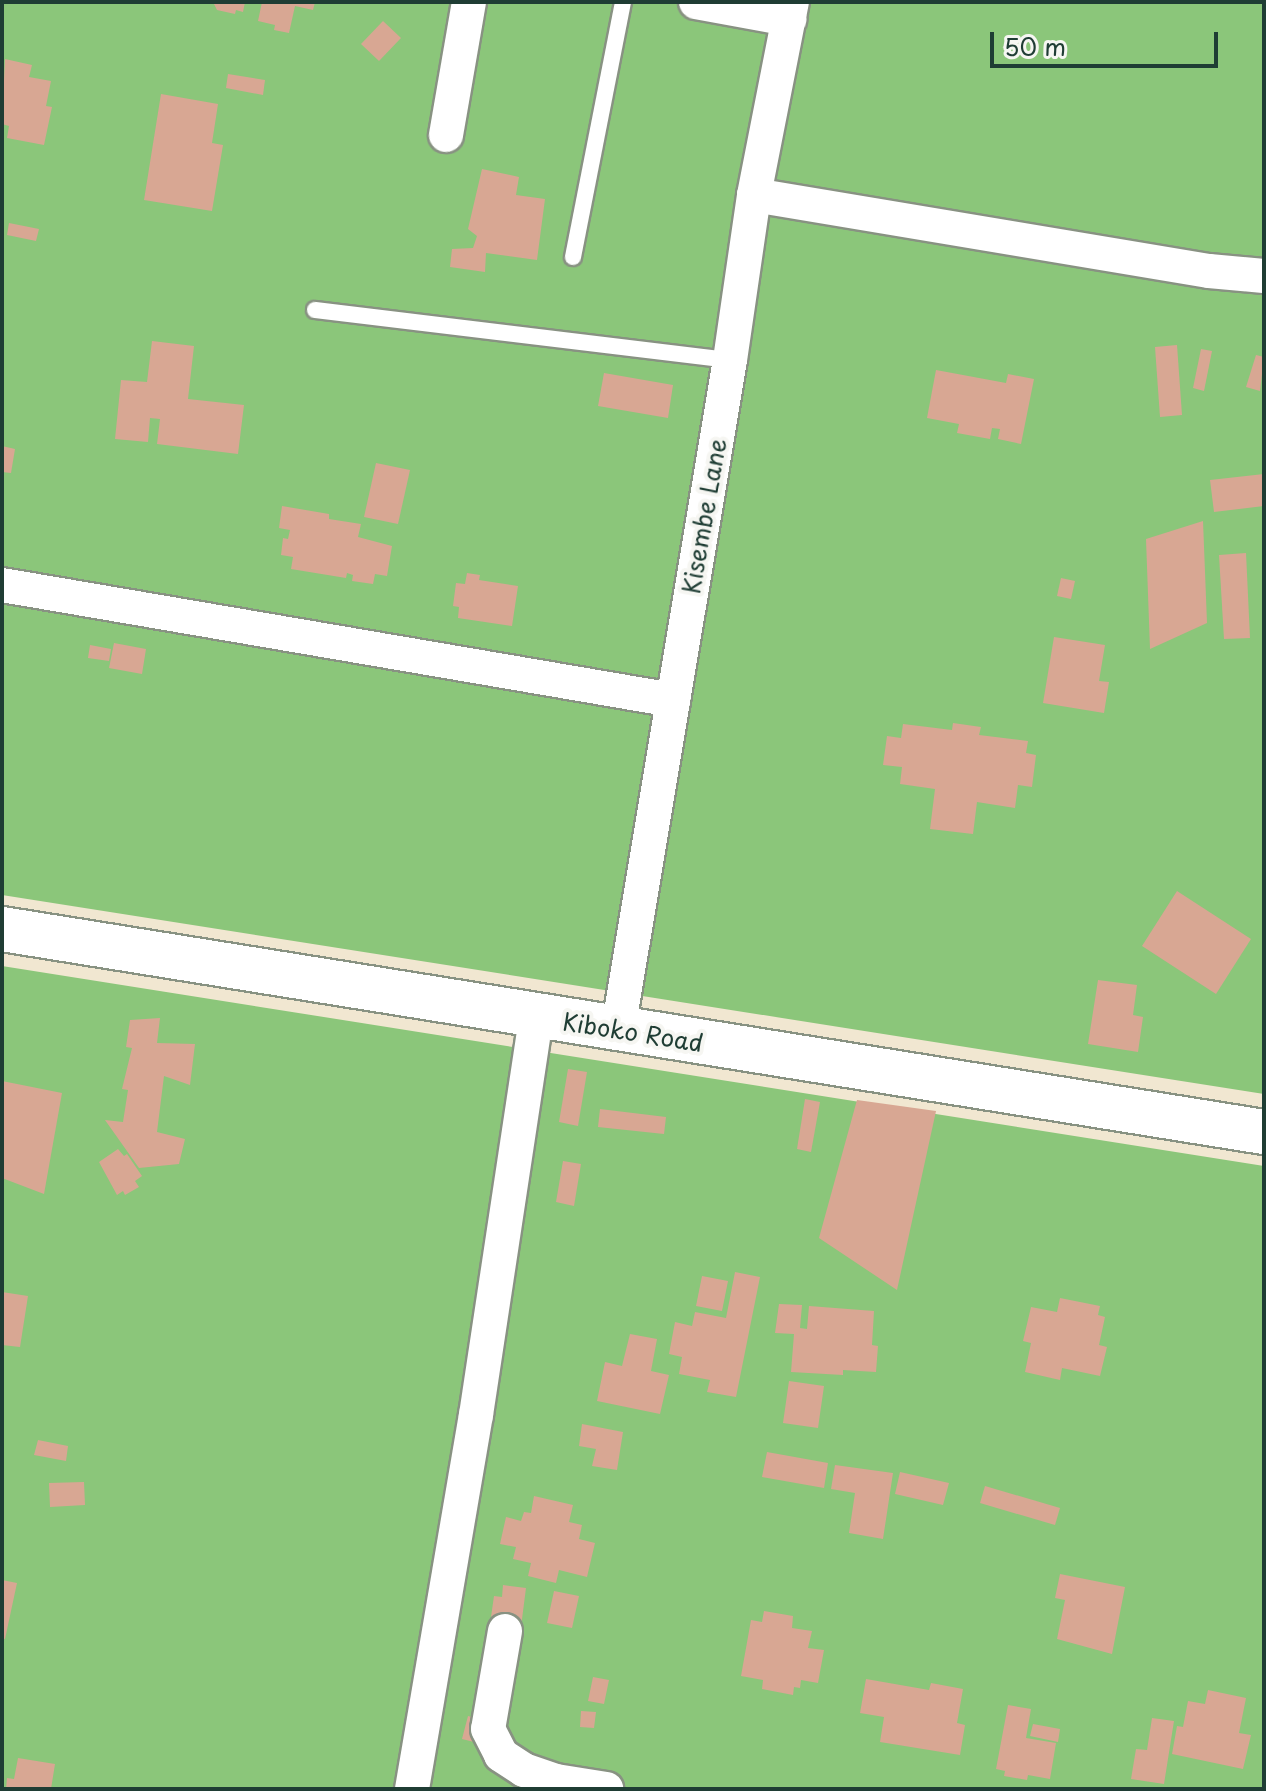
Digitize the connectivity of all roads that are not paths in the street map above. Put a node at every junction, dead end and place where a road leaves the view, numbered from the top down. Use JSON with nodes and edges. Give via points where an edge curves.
{"nodes":[{"id":1,"x":469,"y":2,"type":"edge"},
{"id":2,"x":623,"y":2,"type":"edge"},
{"id":3,"x":696,"y":2,"type":"edge"},
{"id":4,"x":790,"y":10,"type":"edge"},
{"id":5,"x":446,"y":135,"type":"dead end"},
{"id":6,"x":754,"y":195,"type":"junction"},
{"id":7,"x":573,"y":257,"type":"dead end"},
{"id":8,"x":1264,"y":276,"type":"edge"},
{"id":9,"x":315,"y":310,"type":"dead end"},
{"id":10,"x":730,"y":360,"type":"junction"},
{"id":11,"x":2,"y":585,"type":"edge"},
{"id":12,"x":673,"y":700,"type":"junction"},
{"id":13,"x":2,"y":929,"type":"edge"},
{"id":14,"x":536,"y":1016,"type":"junction"},
{"id":15,"x":618,"y":1030,"type":"junction"},
{"id":16,"x":1264,"y":1132,"type":"edge"},
{"id":17,"x":505,"y":1631,"type":"dead end"},
{"id":18,"x":412,"y":1789,"type":"edge"},
{"id":19,"x":606,"y":1789,"type":"edge"}],
"edges":[{"from":1,"to":5,"type":"street"},
{"from":2,"to":7,"type":"lane"},
{"from":3,"to":4,"type":"street"},
{"from":4,"to":6,"type":"street","name":"Kisembe Lane"},
{"from":6,"to":8,"type":"street"},
{"from":6,"to":10,"type":"street","name":"Kisembe Lane"},
{"from":9,"to":10,"type":"lane"},
{"from":10,"to":12,"type":"street","name":"Kisembe Lane"},
{"from":11,"to":12,"type":"street"},
{"from":12,"to":15,"type":"street","name":"Kisembe Lane"},
{"from":13,"to":14,"type":"street","name":"Kiboko Road"},
{"from":14,"to":15,"type":"street","name":"Kiboko Road"},
{"from":14,"to":18,"type":"street"},
{"from":15,"to":16,"type":"street","name":"Kiboko Road"},
{"from":17,"to":19,"type":"street","via":[[488,1729],[501,1755],[556,1781]]}]}
